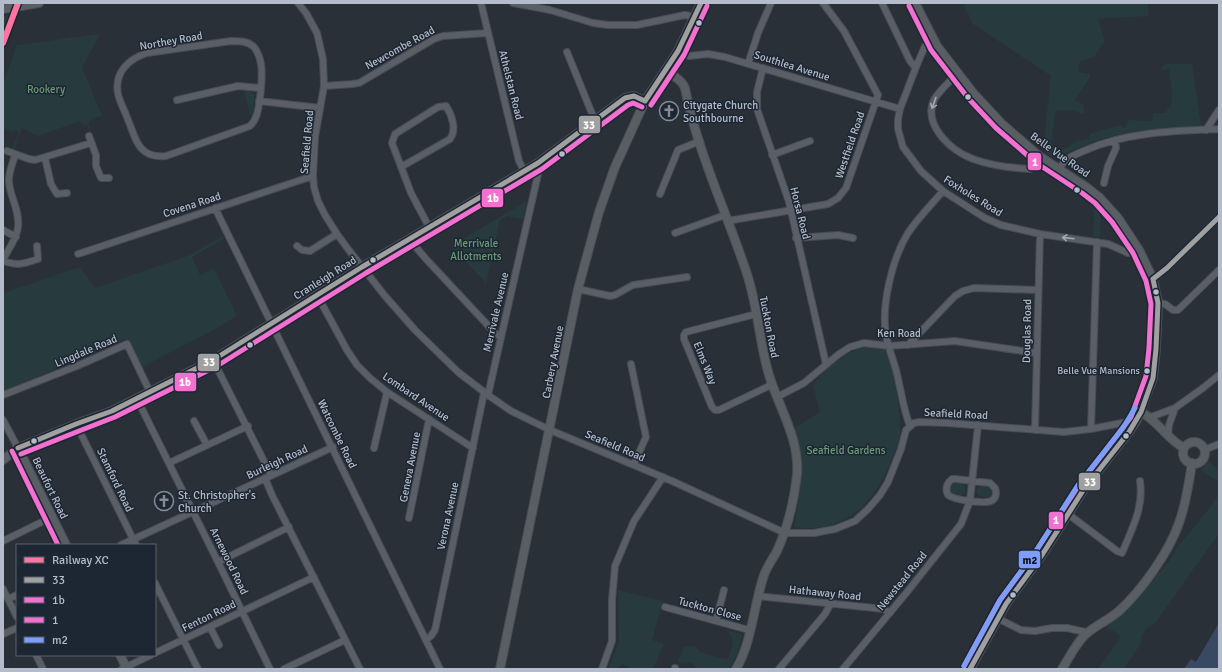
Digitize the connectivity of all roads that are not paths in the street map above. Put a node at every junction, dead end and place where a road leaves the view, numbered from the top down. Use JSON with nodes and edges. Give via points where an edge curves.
{"nodes":[{"id":1,"x":39,"y":3,"type":"edge"},
{"id":2,"x":298,"y":3,"type":"edge"},
{"id":3,"x":481,"y":3,"type":"edge"},
{"id":4,"x":513,"y":3,"type":"edge"},
{"id":5,"x":701,"y":3,"type":"edge"},
{"id":6,"x":771,"y":3,"type":"edge"},
{"id":7,"x":823,"y":3,"type":"edge"},
{"id":8,"x":882,"y":3,"type":"edge"},
{"id":9,"x":915,"y":3,"type":"edge"},
{"id":10,"x":3,"y":8,"type":"edge"},
{"id":11,"x":695,"y":17,"type":"junction"},
{"id":12,"x":488,"y":33,"type":"junction"},
{"id":13,"x":932,"y":38,"type":"junction"},
{"id":14,"x":678,"y":51,"type":"junction"},
{"id":15,"x":567,"y":52,"type":"dead end"},
{"id":16,"x":748,"y":64,"type":"junction"},
{"id":17,"x":916,"y":67,"type":"junction"},
{"id":18,"x":763,"y":68,"type":"junction"},
{"id":19,"x":665,"y":72,"type":"junction"},
{"id":20,"x":958,"y":73,"type":"junction"},
{"id":21,"x":324,"y":86,"type":"junction"},
{"id":22,"x":260,"y":88,"type":"junction"},
{"id":23,"x":177,"y":100,"type":"dead end"},
{"id":24,"x":259,"y":101,"type":"junction"},
{"id":25,"x":645,"y":101,"type":"junction"},
{"id":26,"x":876,"y":102,"type":"junction"},
{"id":27,"x":320,"y":108,"type":"junction"},
{"id":28,"x":900,"y":108,"type":"junction"},
{"id":29,"x":1219,"y":110,"type":"edge"},
{"id":30,"x":595,"y":121,"type":"junction"},
{"id":31,"x":1206,"y":130,"type":"junction"},
{"id":32,"x":1219,"y":130,"type":"edge"},
{"id":33,"x":89,"y":136,"type":"dead end"},
{"id":34,"x":1115,"y":140,"type":"junction"},
{"id":35,"x":700,"y":141,"type":"junction"},
{"id":36,"x":810,"y":142,"type":"dead end"},
{"id":37,"x":91,"y":143,"type":"junction"},
{"id":38,"x":8,"y":151,"type":"dead end"},
{"id":39,"x":15,"y":155,"type":"junction"},
{"id":40,"x":772,"y":155,"type":"junction"},
{"id":41,"x":1040,"y":156,"type":"junction"},
{"id":42,"x":44,"y":158,"type":"junction"},
{"id":43,"x":538,"y":163,"type":"junction"},
{"id":44,"x":401,"y":167,"type":"junction"},
{"id":45,"x":1059,"y":169,"type":"junction"},
{"id":46,"x":524,"y":171,"type":"junction"},
{"id":47,"x":313,"y":176,"type":"junction"},
{"id":48,"x":109,"y":178,"type":"dead end"},
{"id":49,"x":1104,"y":184,"type":"dead end"},
{"id":50,"x":943,"y":191,"type":"junction"},
{"id":51,"x":67,"y":194,"type":"dead end"},
{"id":52,"x":660,"y":194,"type":"dead end"},
{"id":53,"x":215,"y":208,"type":"junction"},
{"id":54,"x":790,"y":210,"type":"junction"},
{"id":55,"x":1219,"y":217,"type":"edge"},
{"id":56,"x":726,"y":218,"type":"junction"},
{"id":57,"x":1214,"y":223,"type":"junction"},
{"id":58,"x":429,"y":227,"type":"junction"},
{"id":59,"x":1219,"y":228,"type":"edge"},
{"id":60,"x":3,"y":230,"type":"edge"},
{"id":61,"x":675,"y":232,"type":"dead end"},
{"id":62,"x":337,"y":234,"type":"junction"},
{"id":63,"x":1040,"y":234,"type":"junction"},
{"id":64,"x":16,"y":237,"type":"junction"},
{"id":65,"x":796,"y":238,"type":"junction"},
{"id":66,"x":852,"y":238,"type":"dead end"},
{"id":67,"x":409,"y":239,"type":"junction"},
{"id":68,"x":1097,"y":242,"type":"junction"},
{"id":69,"x":37,"y":246,"type":"dead end"},
{"id":70,"x":297,"y":246,"type":"dead end"},
{"id":71,"x":1139,"y":250,"type":"junction"},
{"id":72,"x":78,"y":254,"type":"dead end"},
{"id":73,"x":3,"y":260,"type":"edge"},
{"id":74,"x":362,"y":267,"type":"junction"},
{"id":75,"x":1219,"y":270,"type":"edge"},
{"id":76,"x":687,"y":277,"type":"dead end"},
{"id":77,"x":1153,"y":279,"type":"junction"},
{"id":78,"x":578,"y":289,"type":"junction"},
{"id":79,"x":1038,"y":290,"type":"junction"},
{"id":80,"x":317,"y":295,"type":"junction"},
{"id":81,"x":1158,"y":303,"type":"junction"},
{"id":82,"x":756,"y":314,"type":"junction"},
{"id":83,"x":271,"y":324,"type":"junction"},
{"id":84,"x":500,"y":337,"type":"junction"},
{"id":85,"x":908,"y":345,"type":"junction"},
{"id":86,"x":889,"y":346,"type":"junction"},
{"id":87,"x":1036,"y":353,"type":"junction"},
{"id":88,"x":213,"y":360,"type":"junction"},
{"id":89,"x":631,"y":364,"type":"dead end"},
{"id":90,"x":826,"y":364,"type":"junction"},
{"id":91,"x":1219,"y":375,"type":"edge"},
{"id":92,"x":771,"y":385,"type":"junction"},
{"id":93,"x":150,"y":392,"type":"junction"},
{"id":94,"x":387,"y":392,"type":"junction"},
{"id":95,"x":486,"y":394,"type":"junction"},
{"id":96,"x":3,"y":395,"type":"edge"},
{"id":97,"x":777,"y":397,"type":"junction"},
{"id":98,"x":137,"y":398,"type":"junction"},
{"id":99,"x":1175,"y":408,"type":"junction"},
{"id":100,"x":1141,"y":412,"type":"junction"},
{"id":101,"x":1151,"y":417,"type":"junction"},
{"id":102,"x":429,"y":419,"type":"junction"},
{"id":103,"x":3,"y":420,"type":"edge"},
{"id":104,"x":1137,"y":420,"type":"junction"},
{"id":105,"x":194,"y":421,"type":"dead end"},
{"id":106,"x":76,"y":424,"type":"junction"},
{"id":107,"x":978,"y":425,"type":"junction"},
{"id":108,"x":248,"y":426,"type":"junction"},
{"id":109,"x":910,"y":426,"type":"junction"},
{"id":110,"x":1091,"y":429,"type":"junction"},
{"id":111,"x":550,"y":430,"type":"junction"},
{"id":112,"x":1035,"y":430,"type":"junction"},
{"id":113,"x":1168,"y":436,"type":"junction"},
{"id":114,"x":1219,"y":444,"type":"edge"},
{"id":115,"x":207,"y":445,"type":"junction"},
{"id":116,"x":333,"y":447,"type":"junction"},
{"id":117,"x":18,"y":448,"type":"junction"},
{"id":118,"x":374,"y":448,"type":"dead end"},
{"id":119,"x":473,"y":448,"type":"junction"},
{"id":120,"x":1184,"y":448,"type":"junction"},
{"id":121,"x":1204,"y":450,"type":"junction"},
{"id":122,"x":3,"y":460,"type":"edge"},
{"id":123,"x":169,"y":463,"type":"junction"},
{"id":124,"x":1192,"y":463,"type":"junction"},
{"id":125,"x":634,"y":464,"type":"junction"},
{"id":126,"x":271,"y":475,"type":"junction"},
{"id":127,"x":663,"y":477,"type":"junction"},
{"id":128,"x":265,"y":478,"type":"junction"},
{"id":129,"x":972,"y":481,"type":"junction"},
{"id":130,"x":1140,"y":481,"type":"dead end"},
{"id":131,"x":970,"y":501,"type":"junction"},
{"id":132,"x":194,"y":512,"type":"junction"},
{"id":133,"x":1068,"y":514,"type":"junction"},
{"id":134,"x":52,"y":517,"type":"junction"},
{"id":135,"x":409,"y":518,"type":"dead end"},
{"id":136,"x":289,"y":527,"type":"junction"},
{"id":137,"x":785,"y":533,"type":"junction"},
{"id":138,"x":3,"y":541,"type":"edge"},
{"id":139,"x":135,"y":542,"type":"edge"},
{"id":140,"x":66,"y":544,"type":"edge"},
{"id":141,"x":218,"y":562,"type":"junction"},
{"id":142,"x":314,"y":577,"type":"junction"},
{"id":143,"x":156,"y":585,"type":"edge"},
{"id":144,"x":3,"y":589,"type":"edge"},
{"id":145,"x":724,"y":590,"type":"dead end"},
{"id":146,"x":16,"y":595,"type":"edge"},
{"id":147,"x":758,"y":596,"type":"junction"},
{"id":148,"x":8,"y":599,"type":"junction"},
{"id":149,"x":831,"y":603,"type":"junction"},
{"id":150,"x":665,"y":607,"type":"dead end"},
{"id":151,"x":242,"y":611,"type":"junction"},
{"id":152,"x":890,"y":613,"type":"junction"},
{"id":153,"x":16,"y":615,"type":"edge"},
{"id":154,"x":998,"y":618,"type":"junction"},
{"id":155,"x":716,"y":621,"type":"junction"},
{"id":156,"x":210,"y":627,"type":"junction"},
{"id":157,"x":16,"y":628,"type":"edge"},
{"id":158,"x":749,"y":630,"type":"junction"},
{"id":159,"x":3,"y":634,"type":"edge"},
{"id":160,"x":1086,"y":634,"type":"junction"},
{"id":161,"x":183,"y":640,"type":"junction"},
{"id":162,"x":345,"y":640,"type":"junction"},
{"id":163,"x":426,"y":640,"type":"junction"},
{"id":164,"x":219,"y":645,"type":"dead end"},
{"id":165,"x":156,"y":653,"type":"edge"},
{"id":166,"x":36,"y":656,"type":"edge"},
{"id":167,"x":120,"y":656,"type":"edge"},
{"id":168,"x":149,"y":656,"type":"edge"},
{"id":169,"x":125,"y":668,"type":"edge"},
{"id":170,"x":43,"y":669,"type":"edge"},
{"id":171,"x":198,"y":669,"type":"edge"},
{"id":172,"x":270,"y":669,"type":"edge"},
{"id":173,"x":284,"y":669,"type":"edge"},
{"id":174,"x":360,"y":669,"type":"edge"},
{"id":175,"x":440,"y":669,"type":"edge"},
{"id":176,"x":500,"y":669,"type":"edge"},
{"id":177,"x":602,"y":669,"type":"edge"},
{"id":178,"x":736,"y":669,"type":"edge"},
{"id":179,"x":779,"y":669,"type":"edge"},
{"id":180,"x":843,"y":669,"type":"edge"},
{"id":181,"x":970,"y":669,"type":"edge"},
{"id":182,"x":1062,"y":669,"type":"edge"}],
"edges":[{"from":1,"to":10,"type":"street"},
{"from":2,"to":21,"type":"street","name":"Seafield Road","via":[[317,33],[323,59]]},
{"from":3,"to":12,"type":"street","name":"Athelstan Road"},
{"from":4,"to":11,"type":"street","via":[[608,25],[637,25],[685,15]]},
{"from":5,"to":11,"type":"street"},
{"from":6,"to":16,"type":"street"},
{"from":7,"to":26,"type":"street","via":[[844,31],[878,95]]},
{"from":8,"to":17,"type":"street","via":[[910,61]]},
{"from":9,"to":13,"type":"street","name":"Belle Vue Road"},
{"from":11,"to":14,"type":"street"},
{"from":12,"to":21,"type":"street","name":"Newcombe Road","via":[[443,36],[359,83]]},
{"from":12,"to":46,"type":"street","name":"Athelstan Road","via":[[519,161]]},
{"from":13,"to":17,"type":"street","name":"Foxholes Road","via":[[925,46]]},
{"from":13,"to":20,"type":"street","name":"Belle Vue Road"},
{"from":14,"to":16,"type":"street","name":"Southlea Avenue","via":[[689,56],[712,55]]},
{"from":14,"to":19,"type":"street"},
{"from":15,"to":30,"type":"street"},
{"from":16,"to":18,"type":"street","name":"Southlea Avenue"},
{"from":17,"to":28,"type":"street","name":"Foxholes Road"},
{"from":18,"to":26,"type":"street","name":"Southlea Avenue"},
{"from":18,"to":40,"type":"street","name":"Horsa Road","via":[[756,101]]},
{"from":19,"to":25,"type":"street","name":"Carbery Avenue"},
{"from":19,"to":35,"type":"street","name":"Tuckton Road","via":[[682,83]]},
{"from":20,"to":41,"type":"street","name":"Belle Vue Road","via":[[1001,124]]},
{"from":20,"to":41,"type":"street","one_way":true,"via":[[943,88],[932,105],[933,124],[944,139],[964,155],[981,162],[1030,169],[1035,167]]},
{"from":21,"to":27,"type":"street","name":"Seafield Road"},
{"from":22,"to":23,"type":"street","via":[[238,86]]},
{"from":22,"to":24,"type":"street","name":"Northey Road"},
{"from":22,"to":24,"type":"street","name":"Northey Road","via":[[262,65],[259,55],[248,43],[240,41],[139,56],[123,68],[117,87],[118,96],[138,143],[146,152],[160,156],[250,126],[256,118]]},
{"from":24,"to":27,"type":"street"},
{"from":25,"to":30,"type":"street","name":"Cranleigh Road","via":[[634,96],[625,98]]},
{"from":25,"to":78,"type":"street","name":"Carbery Avenue","via":[[607,190]]},
{"from":26,"to":28,"type":"street","name":"Southlea Avenue"},
{"from":26,"to":54,"type":"street","name":"Westfield Road","via":[[842,194],[828,204]]},
{"from":27,"to":47,"type":"street","name":"Seafield Road"},
{"from":28,"to":50,"type":"street","name":"Foxholes Road","via":[[898,128],[903,147],[921,171]]},
{"from":29,"to":31,"type":"street"},
{"from":30,"to":43,"type":"street","name":"Cranleigh Road"},
{"from":31,"to":32,"type":"street"},
{"from":31,"to":34,"type":"street","via":[[1148,134]]},
{"from":33,"to":37,"type":"street"},
{"from":34,"to":45,"type":"street","via":[[1070,156]]},
{"from":34,"to":49,"type":"street","via":[[1116,148]]},
{"from":35,"to":52,"type":"street","via":[[678,150]]},
{"from":35,"to":56,"type":"street","name":"Tuckton Road"},
{"from":36,"to":40,"type":"street"},
{"from":37,"to":42,"type":"street"},
{"from":37,"to":48,"type":"street","via":[[96,155],[100,181]]},
{"from":38,"to":39,"type":"street"},
{"from":39,"to":42,"type":"street","via":[[35,160]]},
{"from":39,"to":64,"type":"street","via":[[8,180],[17,213]]},
{"from":40,"to":54,"type":"street","name":"Horsa Road"},
{"from":41,"to":45,"type":"street","name":"Belle Vue Road"},
{"from":42,"to":51,"type":"street","via":[[55,196]]},
{"from":43,"to":46,"type":"street","name":"Cranleigh Road"},
{"from":43,"to":84,"type":"street","name":"Merrivale Avenue","via":[[539,170]]},
{"from":44,"to":44,"type":"street","via":[[392,143],[395,134],[438,107],[446,106],[450,112],[453,135]]},
{"from":44,"to":58,"type":"street","via":[[411,194]]},
{"from":45,"to":71,"type":"street","name":"Belle Vue Road","via":[[1107,205]]},
{"from":46,"to":58,"type":"street","name":"Cranleigh Road"},
{"from":47,"to":53,"type":"street","name":"Covena Road"},
{"from":47,"to":62,"type":"street","name":"Seafield Road","via":[[318,201]]},
{"from":50,"to":63,"type":"street","name":"Foxholes Road","via":[[993,222]]},
{"from":50,"to":86,"type":"street","via":[[908,233],[892,269],[885,328]]},
{"from":53,"to":72,"type":"street","name":"Covena Road"},
{"from":53,"to":83,"type":"street","name":"Watcombe Road"},
{"from":54,"to":56,"type":"street","name":"Westfield Road"},
{"from":54,"to":65,"type":"street","name":"Horsa Road"},
{"from":55,"to":57,"type":"street"},
{"from":56,"to":61,"type":"street","name":"Westfield Road"},
{"from":56,"to":82,"type":"street","name":"Tuckton Road","via":[[747,274]]},
{"from":57,"to":59,"type":"street"},
{"from":57,"to":77,"type":"street"},
{"from":58,"to":67,"type":"street","name":"Cranleigh Road"},
{"from":60,"to":64,"type":"street"},
{"from":62,"to":70,"type":"street","via":[[310,252]]},
{"from":62,"to":74,"type":"street","name":"Seafield Road"},
{"from":68,"to":63,"type":"street","name":"Foxholes Road","one_way":true},
{"from":63,"to":79,"type":"street","name":"Douglas Road"},
{"from":64,"to":73,"type":"street"},
{"from":65,"to":66,"type":"street","via":[[838,235]]},
{"from":65,"to":90,"type":"street","name":"Horsa Road"},
{"from":67,"to":74,"type":"street","name":"Cranleigh Road"},
{"from":67,"to":84,"type":"street"},
{"from":68,"to":71,"type":"street","name":"Foxholes Road","via":[[1128,253],[1136,253]]},
{"from":68,"to":110,"type":"street"},
{"from":69,"to":73,"type":"street","via":[[40,259],[23,264]]},
{"from":71,"to":77,"type":"street","name":"Belle Vue Road"},
{"from":74,"to":80,"type":"street","name":"Cranleigh Road"},
{"from":74,"to":95,"type":"street","name":"Seafield Road","via":[[415,330],[458,372]]},
{"from":75,"to":81,"type":"street","via":[[1178,310]]},
{"from":76,"to":78,"type":"street","via":[[633,285],[610,296]]},
{"from":77,"to":81,"type":"street","name":"Belle Vue Road"},
{"from":78,"to":111,"type":"street","name":"Carbery Avenue"},
{"from":79,"to":85,"type":"street","via":[[974,288],[963,291],[955,296]]},
{"from":79,"to":87,"type":"street","name":"Douglas Road"},
{"from":80,"to":83,"type":"street","name":"Cranleigh Road"},
{"from":80,"to":94,"type":"street","name":"Lombard Avenue","via":[[357,365]]},
{"from":81,"to":100,"type":"street","name":"Belle Vue Road","via":[[1153,378]]},
{"from":82,"to":92,"type":"street","name":"Tuckton Road"},
{"from":82,"to":92,"type":"street","name":"Elms Way","via":[[686,332],[684,339],[715,410]]},
{"from":83,"to":88,"type":"street","name":"Cranleigh Road"},
{"from":83,"to":116,"type":"street","name":"Watcombe Road"},
{"from":84,"to":95,"type":"street","name":"Merrivale Avenue"},
{"from":85,"to":86,"type":"street","name":"Ken Road"},
{"from":85,"to":87,"type":"street","name":"Ken Road","via":[[962,342]]},
{"from":86,"to":90,"type":"street","name":"Ken Road","via":[[864,343],[850,347]]},
{"from":86,"to":109,"type":"street"},
{"from":87,"to":112,"type":"street","name":"Douglas Road"},
{"from":88,"to":93,"type":"street","name":"Cranleigh Road"},
{"from":88,"to":108,"type":"street"},
{"from":89,"to":125,"type":"street","via":[[646,437]]},
{"from":90,"to":97,"type":"street","name":"Ken Road","via":[[804,383]]},
{"from":91,"to":99,"type":"street"},
{"from":92,"to":97,"type":"street","name":"Tuckton Road"},
{"from":93,"to":96,"type":"street","name":"Lingdale Road","via":[[127,344]]},
{"from":93,"to":98,"type":"street","name":"Cranleigh Road"},
{"from":94,"to":102,"type":"street","name":"Lombard Avenue"},
{"from":94,"to":118,"type":"street"},
{"from":95,"to":111,"type":"street","name":"Seafield Road","via":[[511,411]]},
{"from":95,"to":119,"type":"street","name":"Verona Avenue"},
{"from":97,"to":137,"type":"street","name":"Tuckton Road","via":[[792,435],[797,473]]},
{"from":98,"to":106,"type":"street","name":"Cranleigh Road","via":[[112,411]]},
{"from":98,"to":123,"type":"street","name":"Arnewood Road"},
{"from":99,"to":101,"type":"street"},
{"from":99,"to":113,"type":"street"},
{"from":100,"to":101,"type":"street"},
{"from":100,"to":104,"type":"street","name":"Belle Vue Road"},
{"from":101,"to":113,"type":"street"},
{"from":102,"to":119,"type":"street","name":"Lombard Avenue"},
{"from":102,"to":135,"type":"street","name":"Geneva Avenue"},
{"from":103,"to":117,"type":"street","name":"Beaufort Road"},
{"from":104,"to":110,"type":"street","name":"Seafield Road"},
{"from":104,"to":133,"type":"street","name":"Belle Vue Road"},
{"from":105,"to":115,"type":"street"},
{"from":106,"to":117,"type":"street","name":"Cranleigh Road"},
{"from":106,"to":139,"type":"street","name":"Stamford Road"},
{"from":107,"to":109,"type":"street","name":"Seafield Road","via":[[920,422]]},
{"from":107,"to":112,"type":"street","name":"Seafield Road"},
{"from":107,"to":129,"type":"street","name":"Newstead Road"},
{"from":108,"to":115,"type":"street"},
{"from":108,"to":126,"type":"street"},
{"from":109,"to":137,"type":"street","name":"Seafield Road","via":[[906,430],[888,482],[880,495],[855,521],[835,529],[814,533]]},
{"from":110,"to":112,"type":"street","name":"Seafield Road","via":[[1064,432]]},
{"from":111,"to":125,"type":"street","name":"Seafield Road"},
{"from":111,"to":176,"type":"street","name":"Carbery Avenue"},
{"from":113,"to":120,"type":"street"},
{"from":114,"to":121,"type":"street"},
{"from":115,"to":123,"type":"street"},
{"from":116,"to":126,"type":"street","name":"Burleigh Road"},
{"from":116,"to":163,"type":"street","name":"Watcombe Road"},
{"from":117,"to":122,"type":"street","name":"Cranleigh Road"},
{"from":117,"to":134,"type":"street","name":"Beaufort Road"},
{"from":119,"to":163,"type":"street","name":"Verona Avenue","via":[[434,630]]},
{"from":120,"to":121,"type":"street","via":[[1189,443],[1197,442]]},
{"from":120,"to":124,"type":"street","via":[[1185,458]]},
{"from":121,"to":124,"type":"street","via":[[1201,460]]},
{"from":123,"to":132,"type":"street","name":"Arnewood Road"},
{"from":124,"to":160,"type":"street","via":[[1179,524],[1160,559],[1129,601],[1118,612]]},
{"from":125,"to":127,"type":"street","name":"Seafield Road"},
{"from":126,"to":128,"type":"street","name":"Burleigh Road"},
{"from":127,"to":137,"type":"street","name":"Seafield Road"},
{"from":127,"to":177,"type":"street","via":[[634,521],[614,566],[612,641]]},
{"from":128,"to":132,"type":"street","name":"Burleigh Road"},
{"from":128,"to":136,"type":"street"},
{"from":129,"to":131,"type":"street","name":"Newstead Road"},
{"from":129,"to":131,"type":"street","via":[[956,479],[948,482],[946,487],[951,498]]},
{"from":129,"to":131,"type":"street","via":[[990,483],[994,486],[996,495],[989,502]]},
{"from":130,"to":133,"type":"street","via":[[1139,510],[1122,552],[1117,551]]},
{"from":131,"to":152,"type":"street","name":"Newstead Road","via":[[961,524]]},
{"from":132,"to":139,"type":"street","name":"Burleigh Road"},
{"from":132,"to":141,"type":"street","name":"Arnewood Road"},
{"from":133,"to":154,"type":"street","name":"Belle Vue Road"},
{"from":134,"to":138,"type":"street"},
{"from":134,"to":140,"type":"street","name":"Beaufort Road"},
{"from":136,"to":141,"type":"street"},
{"from":136,"to":142,"type":"street"},
{"from":137,"to":147,"type":"street","name":"Tuckton Road","via":[[763,577]]},
{"from":141,"to":151,"type":"street","name":"Arnewood Road"},
{"from":142,"to":151,"type":"street","name":"Fenton Road"},
{"from":142,"to":162,"type":"street"},
{"from":143,"to":161,"type":"street"},
{"from":144,"to":148,"type":"street"},
{"from":145,"to":155,"type":"street"},
{"from":146,"to":148,"type":"street"},
{"from":147,"to":149,"type":"street","name":"Hathaway Road"},
{"from":147,"to":158,"type":"street","name":"Tuckton Road"},
{"from":148,"to":153,"type":"street"},
{"from":149,"to":152,"type":"street","name":"Hathaway Road","via":[[884,609]]},
{"from":149,"to":179,"type":"street","via":[[825,614]]},
{"from":150,"to":155,"type":"street","name":"Tuckton Close"},
{"from":151,"to":156,"type":"street","name":"Fenton Road"},
{"from":151,"to":172,"type":"street","name":"Arnewood Road"},
{"from":152,"to":180,"type":"street","name":"Newstead Road"},
{"from":154,"to":160,"type":"street","via":[[1021,630],[1066,628]]},
{"from":154,"to":181,"type":"street","name":"Belle Vue Road"},
{"from":155,"to":158,"type":"street","name":"Tuckton Close"},
{"from":156,"to":161,"type":"street","name":"Fenton Road"},
{"from":156,"to":164,"type":"street"},
{"from":157,"to":159,"type":"street"},
{"from":158,"to":178,"type":"street","name":"Tuckton Road","via":[[743,657]]},
{"from":160,"to":182,"type":"street"},
{"from":161,"to":165,"type":"street","name":"Fenton Road"},
{"from":161,"to":171,"type":"street"},
{"from":162,"to":173,"type":"street"},
{"from":162,"to":174,"type":"street"},
{"from":163,"to":175,"type":"street","name":"Watcombe Road"},
{"from":166,"to":170,"type":"street"},
{"from":167,"to":169,"type":"street"},
{"from":168,"to":169,"type":"street"}]}
